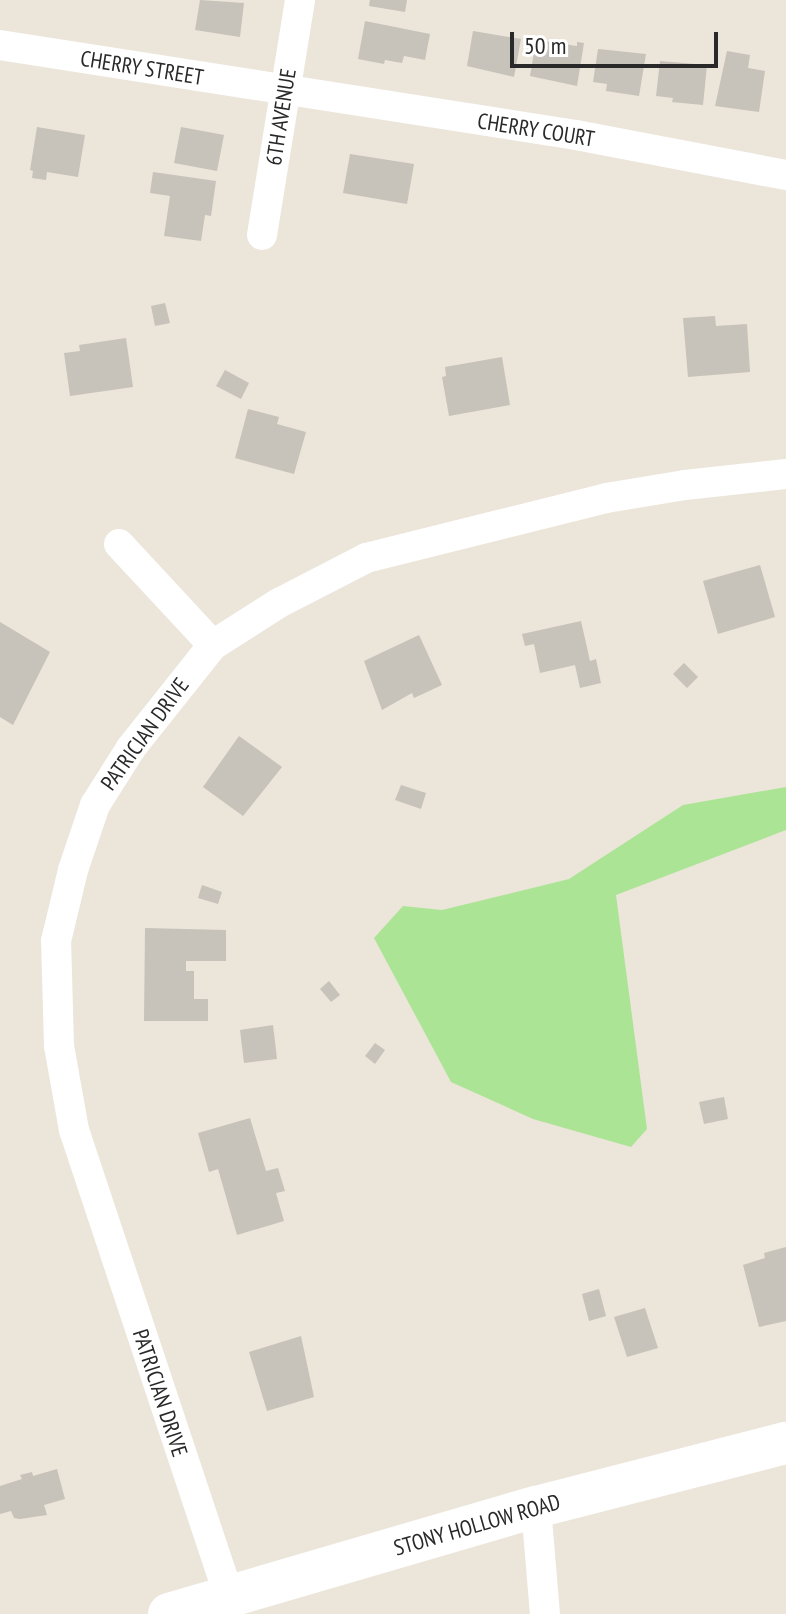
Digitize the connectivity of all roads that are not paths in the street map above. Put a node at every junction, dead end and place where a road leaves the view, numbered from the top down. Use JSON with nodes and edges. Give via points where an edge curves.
{"nodes":[{"id":1,"x":300,"y":0,"type":"edge"},
{"id":2,"x":0,"y":45,"type":"edge"},
{"id":3,"x":285,"y":92,"type":"junction"},
{"id":4,"x":786,"y":175,"type":"edge"},
{"id":5,"x":262,"y":235,"type":"dead end"},
{"id":6,"x":786,"y":474,"type":"edge"},
{"id":7,"x":119,"y":544,"type":"dead end"},
{"id":8,"x":213,"y":645,"type":"junction"},
{"id":9,"x":786,"y":1443,"type":"edge"},
{"id":10,"x":536,"y":1507,"type":"junction"},
{"id":11,"x":229,"y":1596,"type":"junction"},
{"id":12,"x":169,"y":1614,"type":"edge"},
{"id":13,"x":545,"y":1614,"type":"edge"}],
"edges":[{"from":1,"to":3,"type":"street","name":"6TH AVENUE"},
{"from":2,"to":3,"type":"street","name":"CHERRY STREET"},
{"from":3,"to":4,"type":"street","name":"CHERRY COURT","via":[[576,135]]},
{"from":3,"to":5,"type":"street","name":"6TH AVENUE"},
{"from":6,"to":8,"type":"street","name":"PATRICIAN DRIVE","via":[[606,498],[366,558]]},
{"from":7,"to":8,"type":"street"},
{"from":8,"to":11,"type":"street","name":"PATRICIAN DRIVE","via":[[131,748],[95,805],[56,941],[59,1046],[74,1130]]},
{"from":9,"to":10,"type":"street","name":"STONY HOLLOW ROAD"},
{"from":10,"to":11,"type":"street","name":"STONY HOLLOW ROAD"},
{"from":10,"to":13,"type":"street"},
{"from":11,"to":12,"type":"street","name":"STONY HOLLOW ROAD"}]}
